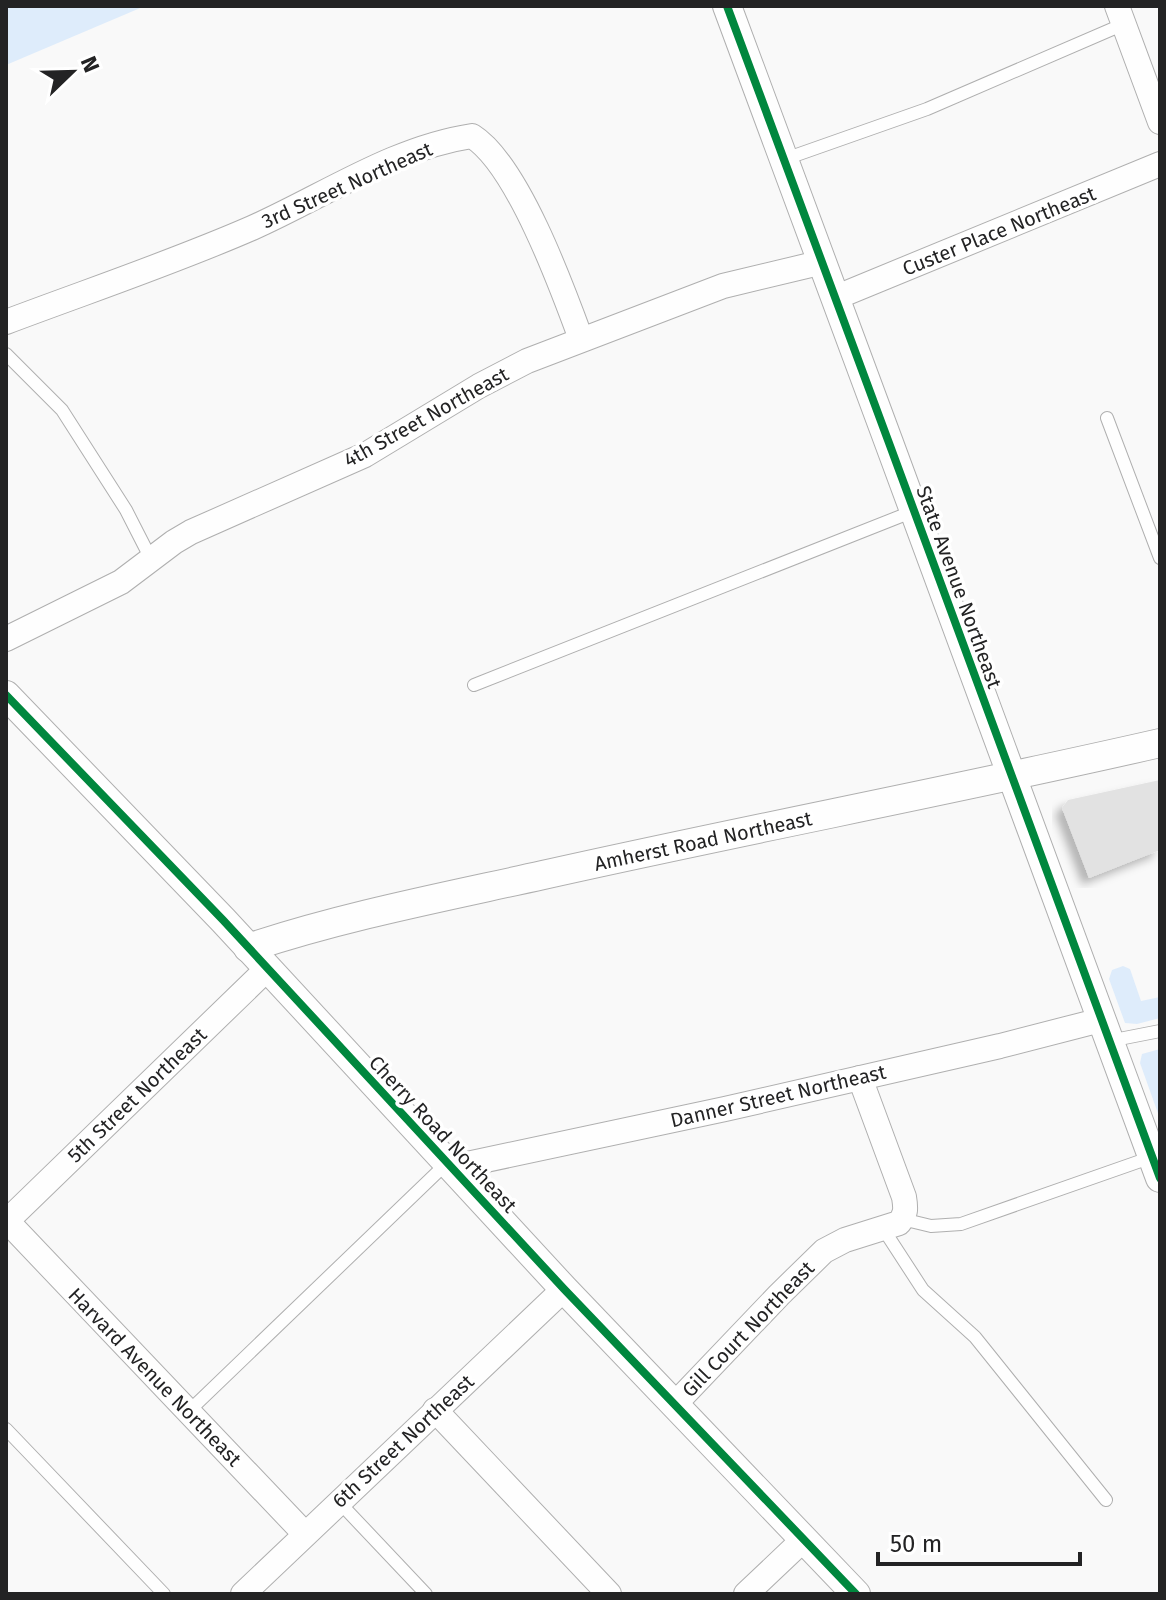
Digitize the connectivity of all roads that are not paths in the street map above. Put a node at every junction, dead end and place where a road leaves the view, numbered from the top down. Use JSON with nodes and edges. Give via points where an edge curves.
{"nodes":[{"id":1,"x":727,"y":6,"type":"edge"},
{"id":2,"x":1120,"y":15,"type":"edge"},
{"id":3,"x":1160,"y":122,"type":"edge"},
{"id":4,"x":784,"y":159,"type":"junction"},
{"id":5,"x":1160,"y":164,"type":"edge"},
{"id":6,"x":823,"y":262,"type":"junction"},
{"id":7,"x":837,"y":297,"type":"junction"},
{"id":8,"x":6,"y":322,"type":"edge"},
{"id":9,"x":581,"y":339,"type":"junction"},
{"id":10,"x":6,"y":354,"type":"edge"},
{"id":11,"x":1107,"y":418,"type":"dead end"},
{"id":12,"x":914,"y":511,"type":"junction"},
{"id":13,"x":1160,"y":558,"type":"edge"},
{"id":14,"x":151,"y":559,"type":"junction"},
{"id":15,"x":6,"y":639,"type":"edge"},
{"id":16,"x":474,"y":685,"type":"dead end"},
{"id":17,"x":6,"y":695,"type":"edge"},
{"id":18,"x":1160,"y":743,"type":"edge"},
{"id":19,"x":1010,"y":777,"type":"junction"},
{"id":20,"x":258,"y":958,"type":"junction"},
{"id":21,"x":1105,"y":1031,"type":"junction"},
{"id":22,"x":1160,"y":1031,"type":"edge"},
{"id":23,"x":860,"y":1078,"type":"junction"},
{"id":24,"x":450,"y":1165,"type":"junction"},
{"id":25,"x":1156,"y":1168,"type":"edge"},
{"id":26,"x":6,"y":1221,"type":"edge"},
{"id":27,"x":893,"y":1224,"type":"junction"},
{"id":28,"x":564,"y":1289,"type":"junction"},
{"id":29,"x":675,"y":1404,"type":"junction"},
{"id":30,"x":435,"y":1410,"type":"junction"},
{"id":31,"x":188,"y":1412,"type":"junction"},
{"id":32,"x":6,"y":1429,"type":"edge"},
{"id":33,"x":1106,"y":1500,"type":"dead end"},
{"id":34,"x":339,"y":1502,"type":"junction"},
{"id":35,"x":305,"y":1534,"type":"junction"},
{"id":36,"x":804,"y":1539,"type":"junction"},
{"id":37,"x":164,"y":1594,"type":"edge"},
{"id":38,"x":243,"y":1594,"type":"edge"},
{"id":39,"x":426,"y":1594,"type":"edge"},
{"id":40,"x":609,"y":1594,"type":"edge"},
{"id":41,"x":746,"y":1594,"type":"edge"},
{"id":42,"x":856,"y":1594,"type":"edge"}],
"edges":[{"from":1,"to":4,"type":"street","name":"State Avenue Northeast"},
{"from":2,"to":3,"type":"street"},
{"from":2,"to":4,"type":"lane","via":[[927,109]]},
{"from":4,"to":6,"type":"street","name":"State Avenue Northeast"},
{"from":5,"to":7,"type":"street","name":"Custer Place Northeast"},
{"from":6,"to":7,"type":"street","name":"State Avenue Northeast"},
{"from":6,"to":9,"type":"street","name":"4th Street Northeast","via":[[723,286]]},
{"from":7,"to":12,"type":"street","name":"State Avenue Northeast"},
{"from":8,"to":9,"type":"street","name":"3rd Street Northeast","via":[[253,227],[361,174],[449,139],[472,136],[486,144],[508,176],[556,271]]},
{"from":9,"to":14,"type":"street","name":"4th Street Northeast","via":[[479,386],[365,455],[191,532]]},
{"from":10,"to":14,"type":"lane","via":[[62,410]]},
{"from":11,"to":13,"type":"lane"},
{"from":12,"to":16,"type":"lane"},
{"from":12,"to":19,"type":"street","name":"State Avenue Northeast"},
{"from":14,"to":15,"type":"street","name":"4th Street Northeast","via":[[107,589]]},
{"from":17,"to":20,"type":"street","name":"Cherry Road Northeast"},
{"from":18,"to":19,"type":"street","name":"Amherst Road Northeast"},
{"from":19,"to":20,"type":"street","name":"Amherst Road Northeast","via":[[361,916],[287,935]]},
{"from":19,"to":21,"type":"street","name":"State Avenue Northeast"},
{"from":20,"to":24,"type":"street","name":"Cherry Road Northeast"},
{"from":20,"to":26,"type":"street","name":"5th Street Northeast"},
{"from":21,"to":22,"type":"lane"},
{"from":21,"to":23,"type":"street","name":"Danner Street Northeast","via":[[1000,1046]]},
{"from":21,"to":25,"type":"street","name":"State Avenue Northeast"},
{"from":23,"to":24,"type":"street","name":"Danner Street Northeast"},
{"from":23,"to":27,"type":"street","via":[[904,1197],[906,1208]]},
{"from":24,"to":28,"type":"street","name":"Cherry Road Northeast"},
{"from":24,"to":31,"type":"lane"},
{"from":25,"to":27,"type":"lane","via":[[961,1224]]},
{"from":26,"to":31,"type":"street","name":"Harvard Avenue Northeast"},
{"from":27,"to":29,"type":"street","name":"Gill Court Northeast","via":[[824,1251]]},
{"from":27,"to":33,"type":"lane","via":[[923,1290],[975,1337]]},
{"from":28,"to":29,"type":"street","name":"Cherry Road Northeast"},
{"from":28,"to":30,"type":"street","name":"6th Street Northeast"},
{"from":29,"to":36,"type":"street","name":"Cherry Road Northeast"},
{"from":30,"to":34,"type":"street","name":"6th Street Northeast"},
{"from":30,"to":40,"type":"street"},
{"from":31,"to":35,"type":"street","name":"Harvard Avenue Northeast"},
{"from":32,"to":37,"type":"lane"},
{"from":34,"to":35,"type":"street","name":"6th Street Northeast"},
{"from":34,"to":39,"type":"lane"},
{"from":35,"to":38,"type":"street","name":"6th Street Northeast"},
{"from":36,"to":41,"type":"street"},
{"from":36,"to":42,"type":"street","name":"Cherry Road Northeast"}]}
